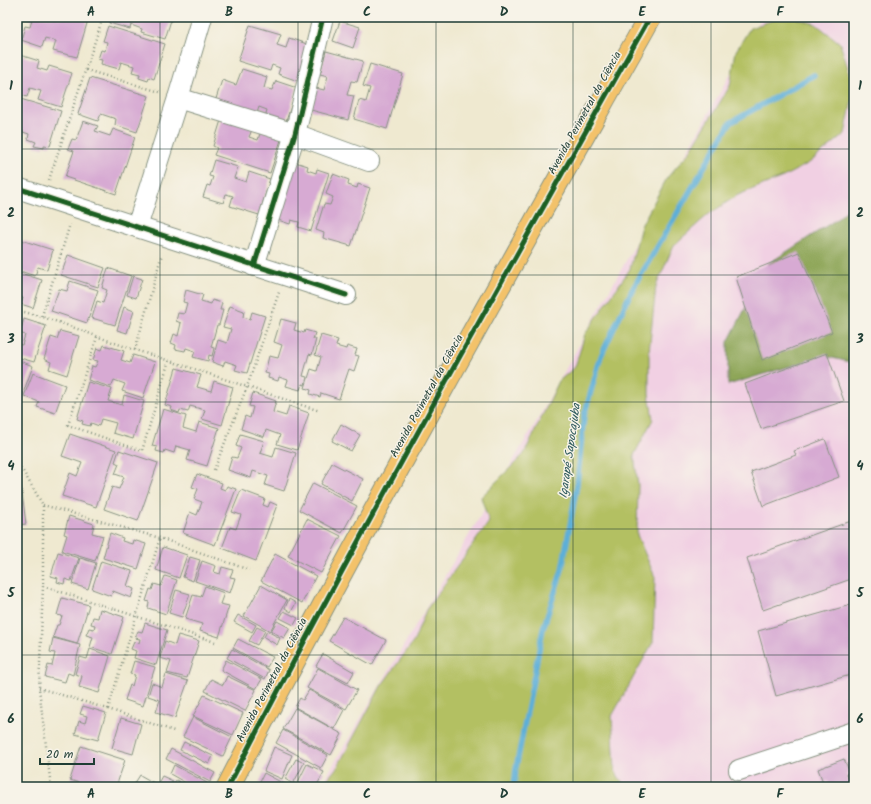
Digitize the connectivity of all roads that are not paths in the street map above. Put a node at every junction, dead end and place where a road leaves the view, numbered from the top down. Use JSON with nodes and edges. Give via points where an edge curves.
{"nodes":[{"id":1,"x":202,"y":17,"type":"edge"},
{"id":2,"x":323,"y":17,"type":"edge"},
{"id":3,"x":650,"y":17,"type":"edge"},
{"id":4,"x":178,"y":98,"type":"junction"},
{"id":5,"x":295,"y":134,"type":"junction"},
{"id":6,"x":370,"y":161,"type":"dead end"},
{"id":7,"x":17,"y":188,"type":"edge"},
{"id":8,"x":137,"y":228,"type":"junction"},
{"id":9,"x":254,"y":266,"type":"junction"},
{"id":10,"x":346,"y":294,"type":"dead end"},
{"id":11,"x":854,"y":732,"type":"edge"},
{"id":12,"x":739,"y":770,"type":"dead end"},
{"id":13,"x":228,"y":787,"type":"edge"}],
"edges":[{"from":1,"to":4,"type":"street"},
{"from":2,"to":5,"type":"street"},
{"from":3,"to":13,"type":"main road","name":"Avenida Perimetral da Ciência","via":[[355,546]]},
{"from":4,"to":5,"type":"street"},
{"from":4,"to":8,"type":"street"},
{"from":5,"to":6,"type":"street"},
{"from":5,"to":9,"type":"street"},
{"from":7,"to":8,"type":"street"},
{"from":8,"to":9,"type":"street"},
{"from":9,"to":10,"type":"street"},
{"from":11,"to":12,"type":"street"}]}
